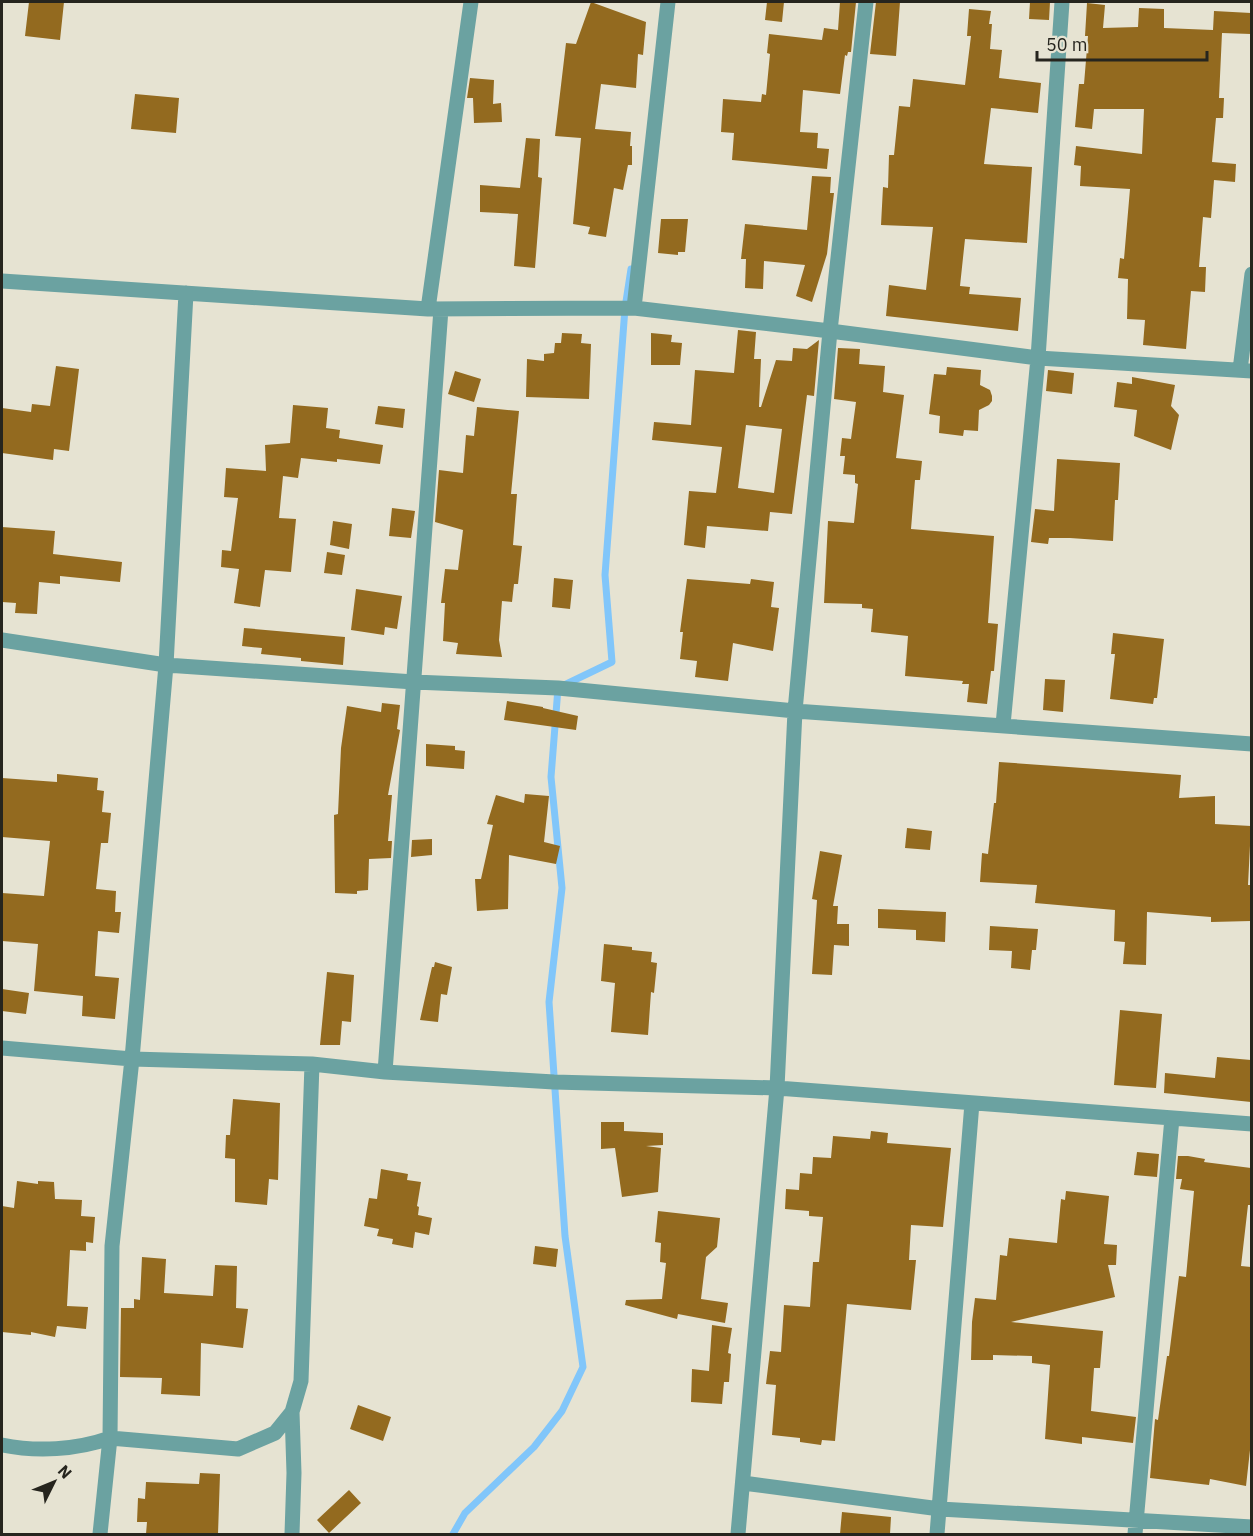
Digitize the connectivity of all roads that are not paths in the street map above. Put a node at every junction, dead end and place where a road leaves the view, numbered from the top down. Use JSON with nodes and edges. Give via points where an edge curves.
{"nodes":[{"id":1,"x":471,"y":2,"type":"edge"},
{"id":2,"x":668,"y":2,"type":"edge"},
{"id":3,"x":866,"y":2,"type":"edge"},
{"id":4,"x":1062,"y":2,"type":"edge"},
{"id":5,"x":1251,"y":274,"type":"edge"},
{"id":6,"x":2,"y":281,"type":"edge"},
{"id":7,"x":186,"y":293,"type":"junction"},
{"id":8,"x":634,"y":308,"type":"junction"},
{"id":9,"x":434,"y":309,"type":"junction"},
{"id":10,"x":830,"y":331,"type":"junction"},
{"id":11,"x":1038,"y":358,"type":"junction"},
{"id":12,"x":1246,"y":370,"type":"edge"},
{"id":13,"x":2,"y":640,"type":"edge"},
{"id":14,"x":166,"y":665,"type":"junction"},
{"id":15,"x":414,"y":682,"type":"junction"},
{"id":16,"x":795,"y":711,"type":"junction"},
{"id":17,"x":1003,"y":725,"type":"junction"},
{"id":18,"x":1251,"y":744,"type":"edge"},
{"id":19,"x":2,"y":1048,"type":"edge"},
{"id":20,"x":132,"y":1059,"type":"junction"},
{"id":21,"x":312,"y":1064,"type":"junction"},
{"id":22,"x":385,"y":1072,"type":"junction"},
{"id":23,"x":777,"y":1088,"type":"junction"},
{"id":24,"x":972,"y":1103,"type":"junction"},
{"id":25,"x":1173,"y":1119,"type":"junction"},
{"id":26,"x":1251,"y":1124,"type":"edge"},
{"id":27,"x":292,"y":1412,"type":"junction"},
{"id":28,"x":110,"y":1438,"type":"junction"},
{"id":29,"x":2,"y":1445,"type":"edge"},
{"id":30,"x":742,"y":1483,"type":"junction"},
{"id":31,"x":940,"y":1509,"type":"junction"},
{"id":32,"x":1251,"y":1527,"type":"edge"},
{"id":33,"x":1136,"y":1528,"type":"edge"},
{"id":34,"x":100,"y":1534,"type":"edge"},
{"id":35,"x":292,"y":1534,"type":"edge"},
{"id":36,"x":738,"y":1534,"type":"edge"},
{"id":37,"x":937,"y":1534,"type":"edge"}],
"edges":[{"from":1,"to":9,"type":"street"},
{"from":2,"to":8,"type":"street"},
{"from":3,"to":10,"type":"street"},
{"from":4,"to":11,"type":"street"},
{"from":5,"to":12,"type":"street"},
{"from":6,"to":7,"type":"street"},
{"from":7,"to":9,"type":"street"},
{"from":7,"to":14,"type":"street"},
{"from":8,"to":9,"type":"street"},
{"from":8,"to":10,"type":"street"},
{"from":9,"to":15,"type":"street"},
{"from":10,"to":11,"type":"street"},
{"from":10,"to":16,"type":"street"},
{"from":11,"to":12,"type":"street"},
{"from":11,"to":17,"type":"street"},
{"from":13,"to":14,"type":"street"},
{"from":14,"to":15,"type":"street"},
{"from":14,"to":20,"type":"street"},
{"from":15,"to":16,"type":"street","via":[[558,688]]},
{"from":15,"to":22,"type":"street"},
{"from":16,"to":17,"type":"street"},
{"from":16,"to":23,"type":"street"},
{"from":17,"to":18,"type":"street"},
{"from":19,"to":20,"type":"street"},
{"from":20,"to":21,"type":"street"},
{"from":20,"to":28,"type":"street","via":[[112,1246]]},
{"from":21,"to":22,"type":"street"},
{"from":21,"to":27,"type":"street","via":[[302,1381]]},
{"from":22,"to":23,"type":"street","via":[[554,1082]]},
{"from":23,"to":24,"type":"street"},
{"from":23,"to":30,"type":"street"},
{"from":24,"to":25,"type":"street"},
{"from":24,"to":31,"type":"street"},
{"from":25,"to":26,"type":"street"},
{"from":25,"to":33,"type":"street"},
{"from":27,"to":28,"type":"street","via":[[275,1433],[238,1449]]},
{"from":27,"to":35,"type":"street"},
{"from":28,"to":29,"type":"street","via":[[56,1448]]},
{"from":28,"to":34,"type":"street"},
{"from":30,"to":31,"type":"street"},
{"from":30,"to":36,"type":"street"},
{"from":31,"to":33,"type":"street"},
{"from":31,"to":37,"type":"street"},
{"from":32,"to":33,"type":"street"}]}
